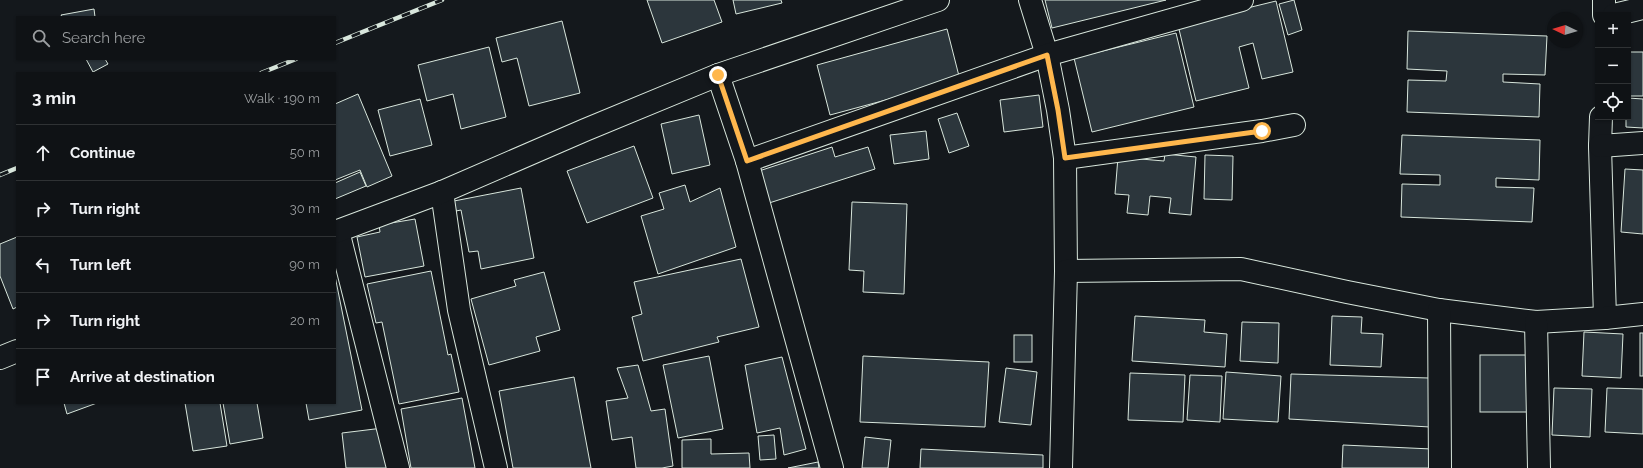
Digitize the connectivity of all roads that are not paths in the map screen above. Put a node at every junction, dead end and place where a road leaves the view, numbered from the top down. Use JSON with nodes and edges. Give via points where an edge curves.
{"nodes":[{"id":1,"x":938,"y":0,"type":"edge"},
{"id":2,"x":1030,"y":0,"type":"edge"},
{"id":3,"x":1242,"y":0,"type":"edge"},
{"id":4,"x":1604,"y":0,"type":"edge"},
{"id":5,"x":1643,"y":8,"type":"edge"},
{"id":6,"x":1604,"y":12,"type":"edge"},
{"id":7,"x":1626,"y":12,"type":"edge"},
{"id":8,"x":1047,"y":55,"type":"junction"},
{"id":9,"x":718,"y":75,"type":"junction"},
{"id":10,"x":1601,"y":120,"type":"edge"},
{"id":11,"x":1294,"y":125,"type":"dead end"},
{"id":12,"x":1643,"y":143,"type":"edge"},
{"id":13,"x":1600,"y":146,"type":"junction"},
{"id":14,"x":1065,"y":158,"type":"junction"},
{"id":15,"x":747,"y":161,"type":"junction"},
{"id":16,"x":442,"y":192,"type":"junction"},
{"id":17,"x":336,"y":232,"type":"edge"},
{"id":18,"x":1066,"y":271,"type":"junction"},
{"id":19,"x":1439,"y":310,"type":"junction"},
{"id":20,"x":1643,"y":314,"type":"edge"},
{"id":21,"x":1605,"y":318,"type":"junction"},
{"id":22,"x":1536,"y":322,"type":"junction"},
{"id":23,"x":16,"y":351,"type":"edge"},
{"id":24,"x":0,"y":358,"type":"edge"},
{"id":25,"x":398,"y":468,"type":"edge"},
{"id":26,"x":496,"y":468,"type":"edge"},
{"id":27,"x":832,"y":468,"type":"edge"},
{"id":28,"x":1061,"y":468,"type":"edge"},
{"id":29,"x":1440,"y":468,"type":"edge"},
{"id":30,"x":1539,"y":468,"type":"edge"}],
"edges":[{"from":1,"to":9,"type":"street"},
{"from":2,"to":8,"type":"street"},
{"from":3,"to":8,"type":"street"},
{"from":4,"to":6,"type":"street"},
{"from":5,"to":7,"type":"street"},
{"from":8,"to":14,"type":"street"},
{"from":8,"to":15,"type":"street"},
{"from":9,"to":15,"type":"street"},
{"from":9,"to":16,"type":"street"},
{"from":10,"to":13,"type":"street"},
{"from":11,"to":14,"type":"street"},
{"from":12,"to":13,"type":"street"},
{"from":13,"to":21,"type":"street"},
{"from":14,"to":18,"type":"street"},
{"from":15,"to":27,"type":"street"},
{"from":16,"to":17,"type":"street"},
{"from":16,"to":26,"type":"street","via":[[459,310]]},
{"from":17,"to":25,"type":"street"},
{"from":18,"to":19,"type":"street","via":[[1241,269]]},
{"from":18,"to":28,"type":"street"},
{"from":19,"to":22,"type":"street"},
{"from":19,"to":29,"type":"street"},
{"from":20,"to":21,"type":"street"},
{"from":21,"to":22,"type":"street"},
{"from":22,"to":30,"type":"street"},
{"from":23,"to":24,"type":"street"}]}
